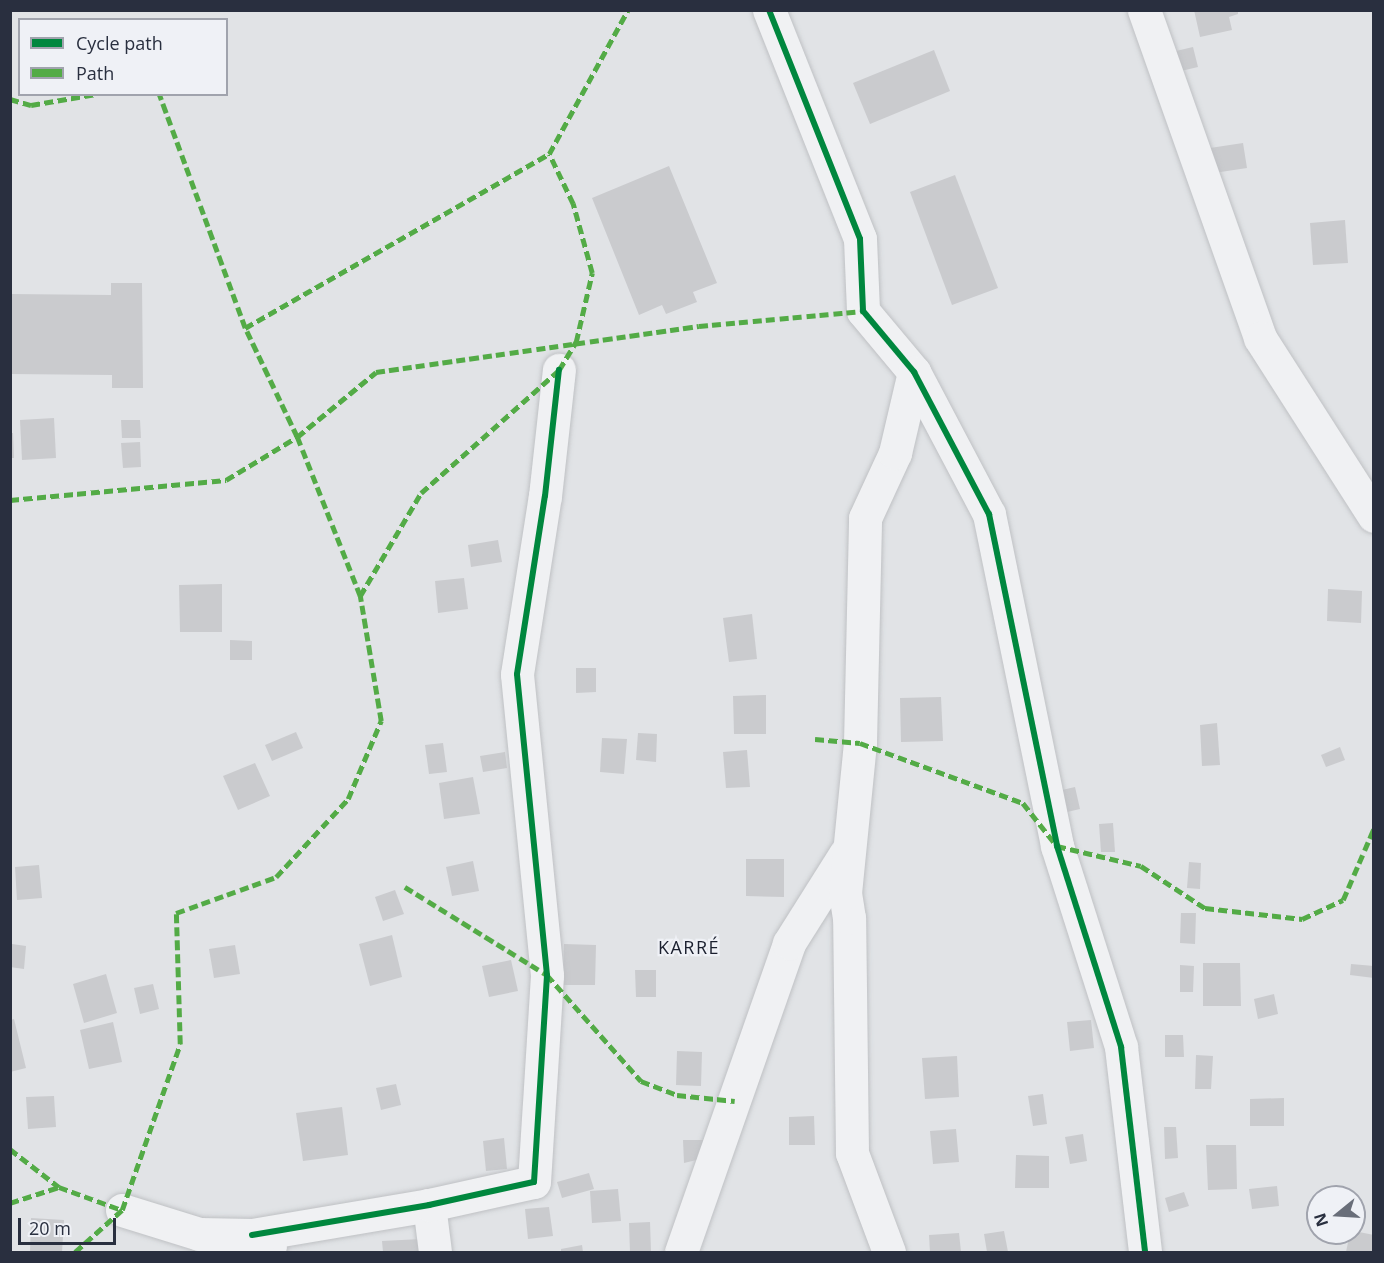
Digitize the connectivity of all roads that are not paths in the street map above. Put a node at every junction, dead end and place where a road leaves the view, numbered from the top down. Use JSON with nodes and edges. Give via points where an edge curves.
{"nodes":[{"id":1,"x":769,"y":10,"type":"edge"},
{"id":2,"x":1144,"y":10,"type":"edge"},
{"id":3,"x":559,"y":370,"type":"dead end"},
{"id":4,"x":914,"y":372,"type":"junction"},
{"id":5,"x":1374,"y":516,"type":"edge"},
{"id":6,"x":847,"y":851,"type":"junction"},
{"id":7,"x":429,"y":1205,"type":"junction"},
{"id":8,"x":122,"y":1210,"type":"dead end"},
{"id":9,"x":252,"y":1234,"type":"junction"},
{"id":10,"x":281,"y":1252,"type":"edge"},
{"id":11,"x":435,"y":1252,"type":"edge"},
{"id":12,"x":681,"y":1252,"type":"edge"},
{"id":13,"x":889,"y":1252,"type":"edge"},
{"id":14,"x":1145,"y":1252,"type":"edge"}],
"edges":[{"from":1,"to":4,"type":"street","via":[[860,239],[863,311]]},
{"from":2,"to":5,"type":"street","via":[[1260,338]]},
{"from":3,"to":7,"type":"street","via":[[545,496],[517,674],[547,975],[534,1182]]},
{"from":4,"to":6,"type":"street","via":[[895,453],[865,518],[860,743]]},
{"from":4,"to":14,"type":"street","via":[[989,514],[1057,846],[1121,1047]]},
{"from":6,"to":12,"type":"street","via":[[789,943]]},
{"from":6,"to":13,"type":"street","via":[[844,893],[849,918],[852,1153]]},
{"from":7,"to":9,"type":"street"},
{"from":7,"to":11,"type":"street"},
{"from":8,"to":9,"type":"street","via":[[199,1234]]},
{"from":9,"to":10,"type":"street"}]}
